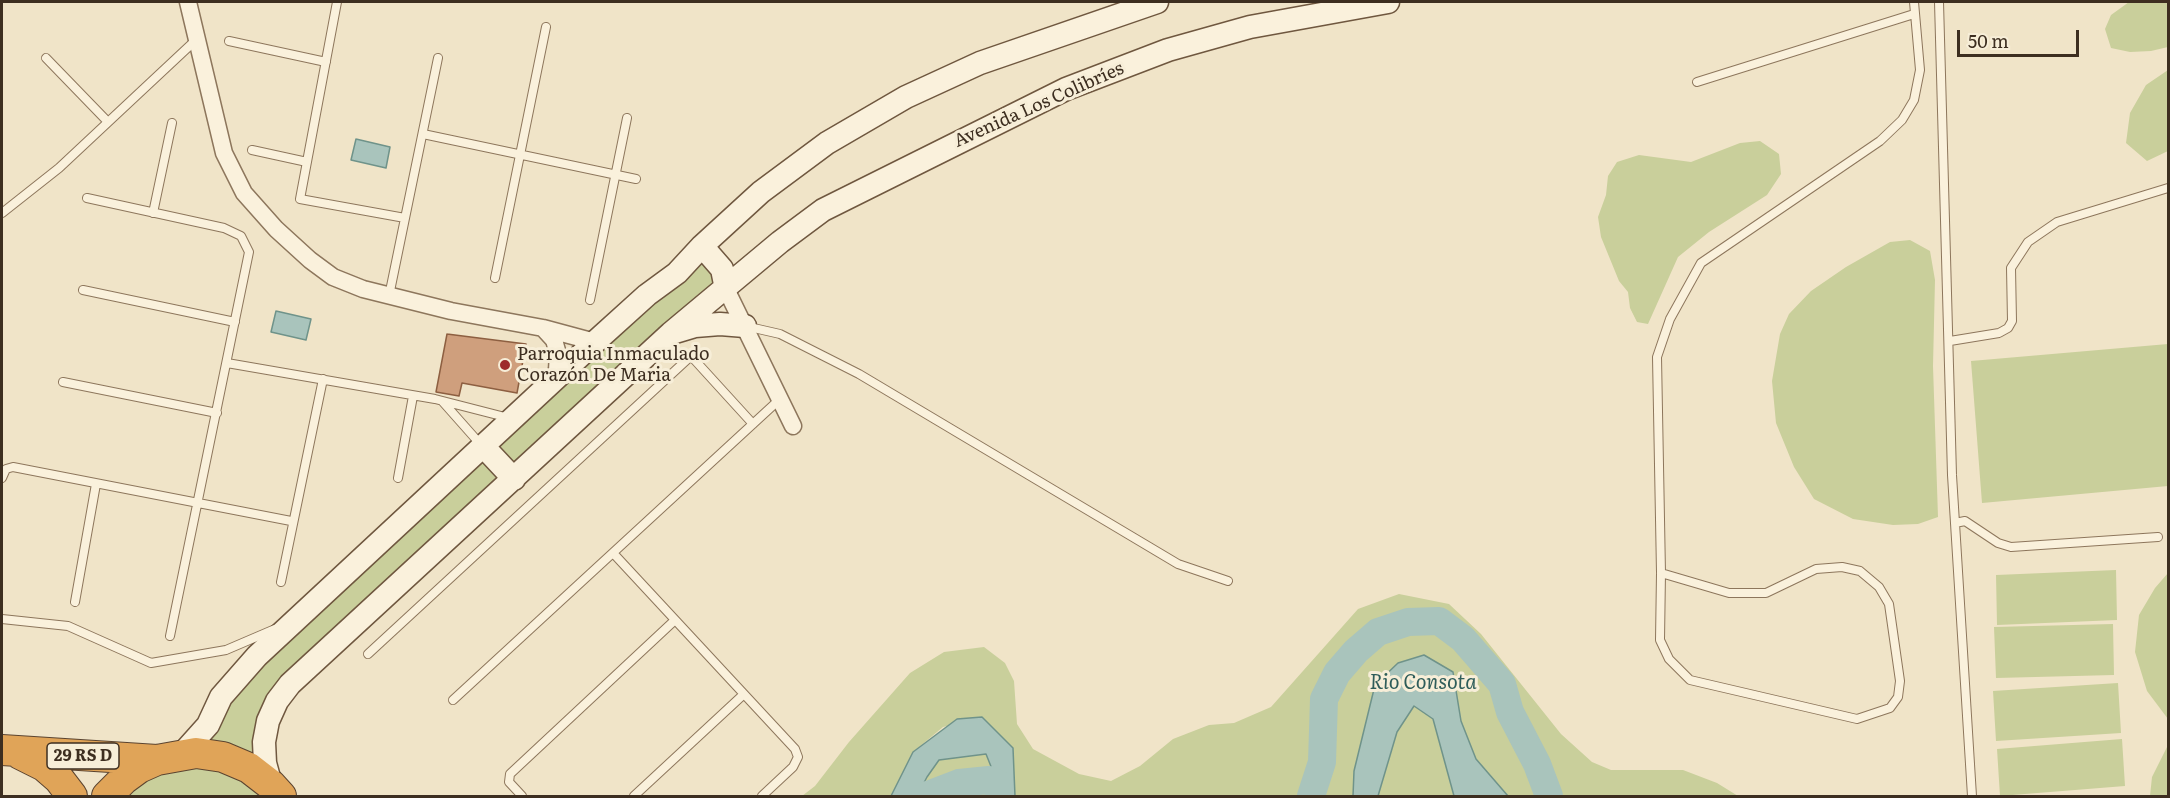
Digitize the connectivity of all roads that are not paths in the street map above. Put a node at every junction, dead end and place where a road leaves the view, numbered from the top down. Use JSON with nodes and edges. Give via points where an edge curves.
{"nodes":[{"id":1,"x":188,"y":2,"type":"edge"},
{"id":2,"x":337,"y":2,"type":"edge"},
{"id":3,"x":1157,"y":2,"type":"edge"},
{"id":4,"x":1388,"y":2,"type":"edge"},
{"id":5,"x":1914,"y":2,"type":"edge"},
{"id":6,"x":1939,"y":2,"type":"edge"},
{"id":7,"x":1914,"y":14,"type":"junction"},
{"id":8,"x":546,"y":27,"type":"dead end"},
{"id":9,"x":199,"y":38,"type":"junction"},
{"id":10,"x":229,"y":41,"type":"dead end"},
{"id":11,"x":46,"y":58,"type":"dead end"},
{"id":12,"x":438,"y":58,"type":"dead end"},
{"id":13,"x":326,"y":62,"type":"junction"},
{"id":14,"x":1697,"y":82,"type":"dead end"},
{"id":15,"x":627,"y":118,"type":"dead end"},
{"id":16,"x":108,"y":122,"type":"junction"},
{"id":17,"x":172,"y":123,"type":"dead end"},
{"id":18,"x":423,"y":134,"type":"junction"},
{"id":19,"x":252,"y":150,"type":"dead end"},
{"id":20,"x":518,"y":154,"type":"junction"},
{"id":21,"x":307,"y":162,"type":"junction"},
{"id":22,"x":616,"y":174,"type":"junction"},
{"id":23,"x":636,"y":179,"type":"dead end"},
{"id":24,"x":2169,"y":188,"type":"edge"},
{"id":25,"x":87,"y":198,"type":"dead end"},
{"id":26,"x":2,"y":213,"type":"edge"},
{"id":27,"x":153,"y":213,"type":"junction"},
{"id":28,"x":405,"y":218,"type":"junction"},
{"id":29,"x":702,"y":246,"type":"junction"},
{"id":30,"x":495,"y":278,"type":"dead end"},
{"id":31,"x":83,"y":290,"type":"dead end"},
{"id":32,"x":726,"y":290,"type":"junction"},
{"id":33,"x":390,"y":296,"type":"junction"},
{"id":34,"x":590,"y":300,"type":"dead end"},
{"id":35,"x":235,"y":322,"type":"junction"},
{"id":36,"x":745,"y":326,"type":"junction"},
{"id":37,"x":543,"y":328,"type":"junction"},
{"id":38,"x":671,"y":333,"type":"junction"},
{"id":39,"x":1950,"y":341,"type":"junction"},
{"id":40,"x":595,"y":342,"type":"junction"},
{"id":41,"x":227,"y":363,"type":"junction"},
{"id":42,"x":323,"y":380,"type":"junction"},
{"id":43,"x":63,"y":382,"type":"dead end"},
{"id":44,"x":550,"y":384,"type":"junction"},
{"id":45,"x":413,"y":396,"type":"junction"},
{"id":46,"x":780,"y":399,"type":"junction"},
{"id":47,"x":442,"y":402,"type":"junction"},
{"id":48,"x":217,"y":412,"type":"junction"},
{"id":49,"x":513,"y":419,"type":"junction"},
{"id":50,"x":753,"y":424,"type":"junction"},
{"id":51,"x":793,"y":426,"type":"dead end"},
{"id":52,"x":483,"y":447,"type":"junction"},
{"id":53,"x":2,"y":478,"type":"edge"},
{"id":54,"x":398,"y":478,"type":"dead end"},
{"id":55,"x":514,"y":479,"type":"junction"},
{"id":56,"x":96,"y":484,"type":"junction"},
{"id":57,"x":199,"y":504,"type":"junction"},
{"id":58,"x":291,"y":521,"type":"junction"},
{"id":59,"x":1955,"y":523,"type":"junction"},
{"id":60,"x":2158,"y":537,"type":"dead end"},
{"id":61,"x":613,"y":553,"type":"junction"},
{"id":62,"x":1661,"y":573,"type":"junction"},
{"id":63,"x":1228,"y":581,"type":"dead end"},
{"id":64,"x":280,"y":582,"type":"dead end"},
{"id":65,"x":75,"y":602,"type":"dead end"},
{"id":66,"x":2,"y":619,"type":"edge"},
{"id":67,"x":675,"y":620,"type":"junction"},
{"id":68,"x":290,"y":625,"type":"junction"},
{"id":69,"x":170,"y":636,"type":"dead end"},
{"id":70,"x":368,"y":654,"type":"dead end"},
{"id":71,"x":744,"y":694,"type":"junction"},
{"id":72,"x":453,"y":700,"type":"dead end"},
{"id":73,"x":5,"y":750,"type":"edge"},
{"id":74,"x":169,"y":757,"type":"junction"},
{"id":75,"x":276,"y":790,"type":"edge"},
{"id":76,"x":72,"y":796,"type":"edge"},
{"id":77,"x":107,"y":796,"type":"edge"},
{"id":78,"x":522,"y":796,"type":"edge"},
{"id":79,"x":634,"y":796,"type":"edge"},
{"id":80,"x":762,"y":796,"type":"edge"},
{"id":81,"x":1972,"y":796,"type":"edge"}],
"edges":[{"from":1,"to":9,"type":"street"},
{"from":2,"to":13,"type":"lane"},
{"from":3,"to":29,"type":"main road","via":[[980,63],[906,96],[827,143],[761,192]]},
{"from":4,"to":32,"type":"main road","name":"Avenida Los Colibríes","via":[[1250,27],[1168,50],[1066,89],[823,210]]},
{"from":5,"to":7,"type":"lane"},
{"from":6,"to":39,"type":"lane"},
{"from":7,"to":14,"type":"lane"},
{"from":7,"to":62,"type":"lane","via":[[1920,70],[1914,100],[1902,120],[1880,141],[1701,263],[1670,319],[1657,357]]},
{"from":8,"to":20,"type":"lane"},
{"from":9,"to":16,"type":"lane"},
{"from":9,"to":33,"type":"street","via":[[224,153],[244,194],[276,229],[333,277]]},
{"from":10,"to":13,"type":"lane"},
{"from":11,"to":16,"type":"lane"},
{"from":12,"to":18,"type":"lane"},
{"from":13,"to":21,"type":"lane"},
{"from":15,"to":22,"type":"lane"},
{"from":16,"to":26,"type":"lane"},
{"from":17,"to":27,"type":"lane"},
{"from":18,"to":20,"type":"lane"},
{"from":18,"to":28,"type":"lane"},
{"from":19,"to":21,"type":"lane"},
{"from":20,"to":22,"type":"lane"},
{"from":20,"to":30,"type":"lane"},
{"from":21,"to":28,"type":"lane","via":[[300,200]]},
{"from":22,"to":23,"type":"lane"},
{"from":22,"to":34,"type":"lane"},
{"from":24,"to":39,"type":"lane","via":[[2057,222],[2028,242],[2011,268],[2012,321],[2008,328]]},
{"from":25,"to":27,"type":"lane"},
{"from":27,"to":35,"type":"lane","via":[[224,228],[241,236],[249,252]]},
{"from":28,"to":33,"type":"lane"},
{"from":29,"to":32,"type":"main road","via":[[722,269]]},
{"from":29,"to":40,"type":"main road","via":[[677,273]]},
{"from":31,"to":35,"type":"lane"},
{"from":32,"to":36,"type":"street"},
{"from":32,"to":38,"type":"main road","name":"Avenida Los Colibríes"},
{"from":33,"to":37,"type":"street"},
{"from":35,"to":41,"type":"lane"},
{"from":36,"to":38,"type":"main road","via":[[704,325]]},
{"from":36,"to":46,"type":"street"},
{"from":36,"to":63,"type":"lane","via":[[780,334],[859,374],[1178,564]]},
{"from":37,"to":40,"type":"street"},
{"from":37,"to":44,"type":"street","via":[[554,340],[558,354],[557,370]]},
{"from":38,"to":55,"type":"main road","name":"Avenida Los Colibríes"},
{"from":39,"to":59,"type":"lane"},
{"from":40,"to":44,"type":"main road"},
{"from":41,"to":42,"type":"lane"},
{"from":41,"to":48,"type":"lane"},
{"from":42,"to":45,"type":"lane"},
{"from":42,"to":58,"type":"lane"},
{"from":43,"to":48,"type":"lane"},
{"from":44,"to":49,"type":"main road"},
{"from":45,"to":47,"type":"lane"},
{"from":45,"to":54,"type":"lane"},
{"from":46,"to":50,"type":"lane"},
{"from":46,"to":51,"type":"street"},
{"from":47,"to":49,"type":"lane"},
{"from":47,"to":52,"type":"lane"},
{"from":48,"to":57,"type":"lane"},
{"from":49,"to":52,"type":"main road"},
{"from":50,"to":61,"type":"lane"},
{"from":50,"to":70,"type":"lane","via":[[691,356]]},
{"from":52,"to":55,"type":"main road"},
{"from":52,"to":68,"type":"main road"},
{"from":53,"to":56,"type":"lane","via":[[13,467]]},
{"from":55,"to":75,"type":"main road","name":"Avenida Los Colibríes","via":[[290,684],[268,721],[264,742],[265,764]]},
{"from":56,"to":57,"type":"lane"},
{"from":56,"to":65,"type":"lane"},
{"from":57,"to":58,"type":"lane"},
{"from":57,"to":69,"type":"lane"},
{"from":58,"to":64,"type":"lane"},
{"from":59,"to":60,"type":"lane","via":[[1965,521],[2011,547]]},
{"from":59,"to":81,"type":"lane"},
{"from":61,"to":67,"type":"lane"},
{"from":61,"to":72,"type":"lane"},
{"from":62,"to":62,"type":"lane","via":[[1660,640],[1669,659],[1690,680],[1857,719],[1890,708],[1898,697],[1900,681],[1889,604],[1879,587],[1860,571],[1842,567],[1816,569],[1766,593],[1728,593]]},
{"from":66,"to":68,"type":"lane","via":[[68,626],[151,663],[226,650]]},
{"from":67,"to":71,"type":"lane"},
{"from":67,"to":78,"type":"lane","via":[[510,774],[509,782]]},
{"from":68,"to":74,"type":"main road","via":[[221,698],[208,725]]},
{"from":71,"to":79,"type":"lane"},
{"from":71,"to":80,"type":"lane","via":[[798,757],[793,767]]},
{"from":73,"to":74,"type":"highway","number":"29 RS D"},
{"from":73,"to":76,"type":"highway","number":"29 RS D","via":[[44,766]]},
{"from":74,"to":75,"type":"highway","number":"29 RS D","via":[[210,754],[236,762]]},
{"from":74,"to":77,"type":"highway","number":"29 RS D","via":[[124,779]]}]}
